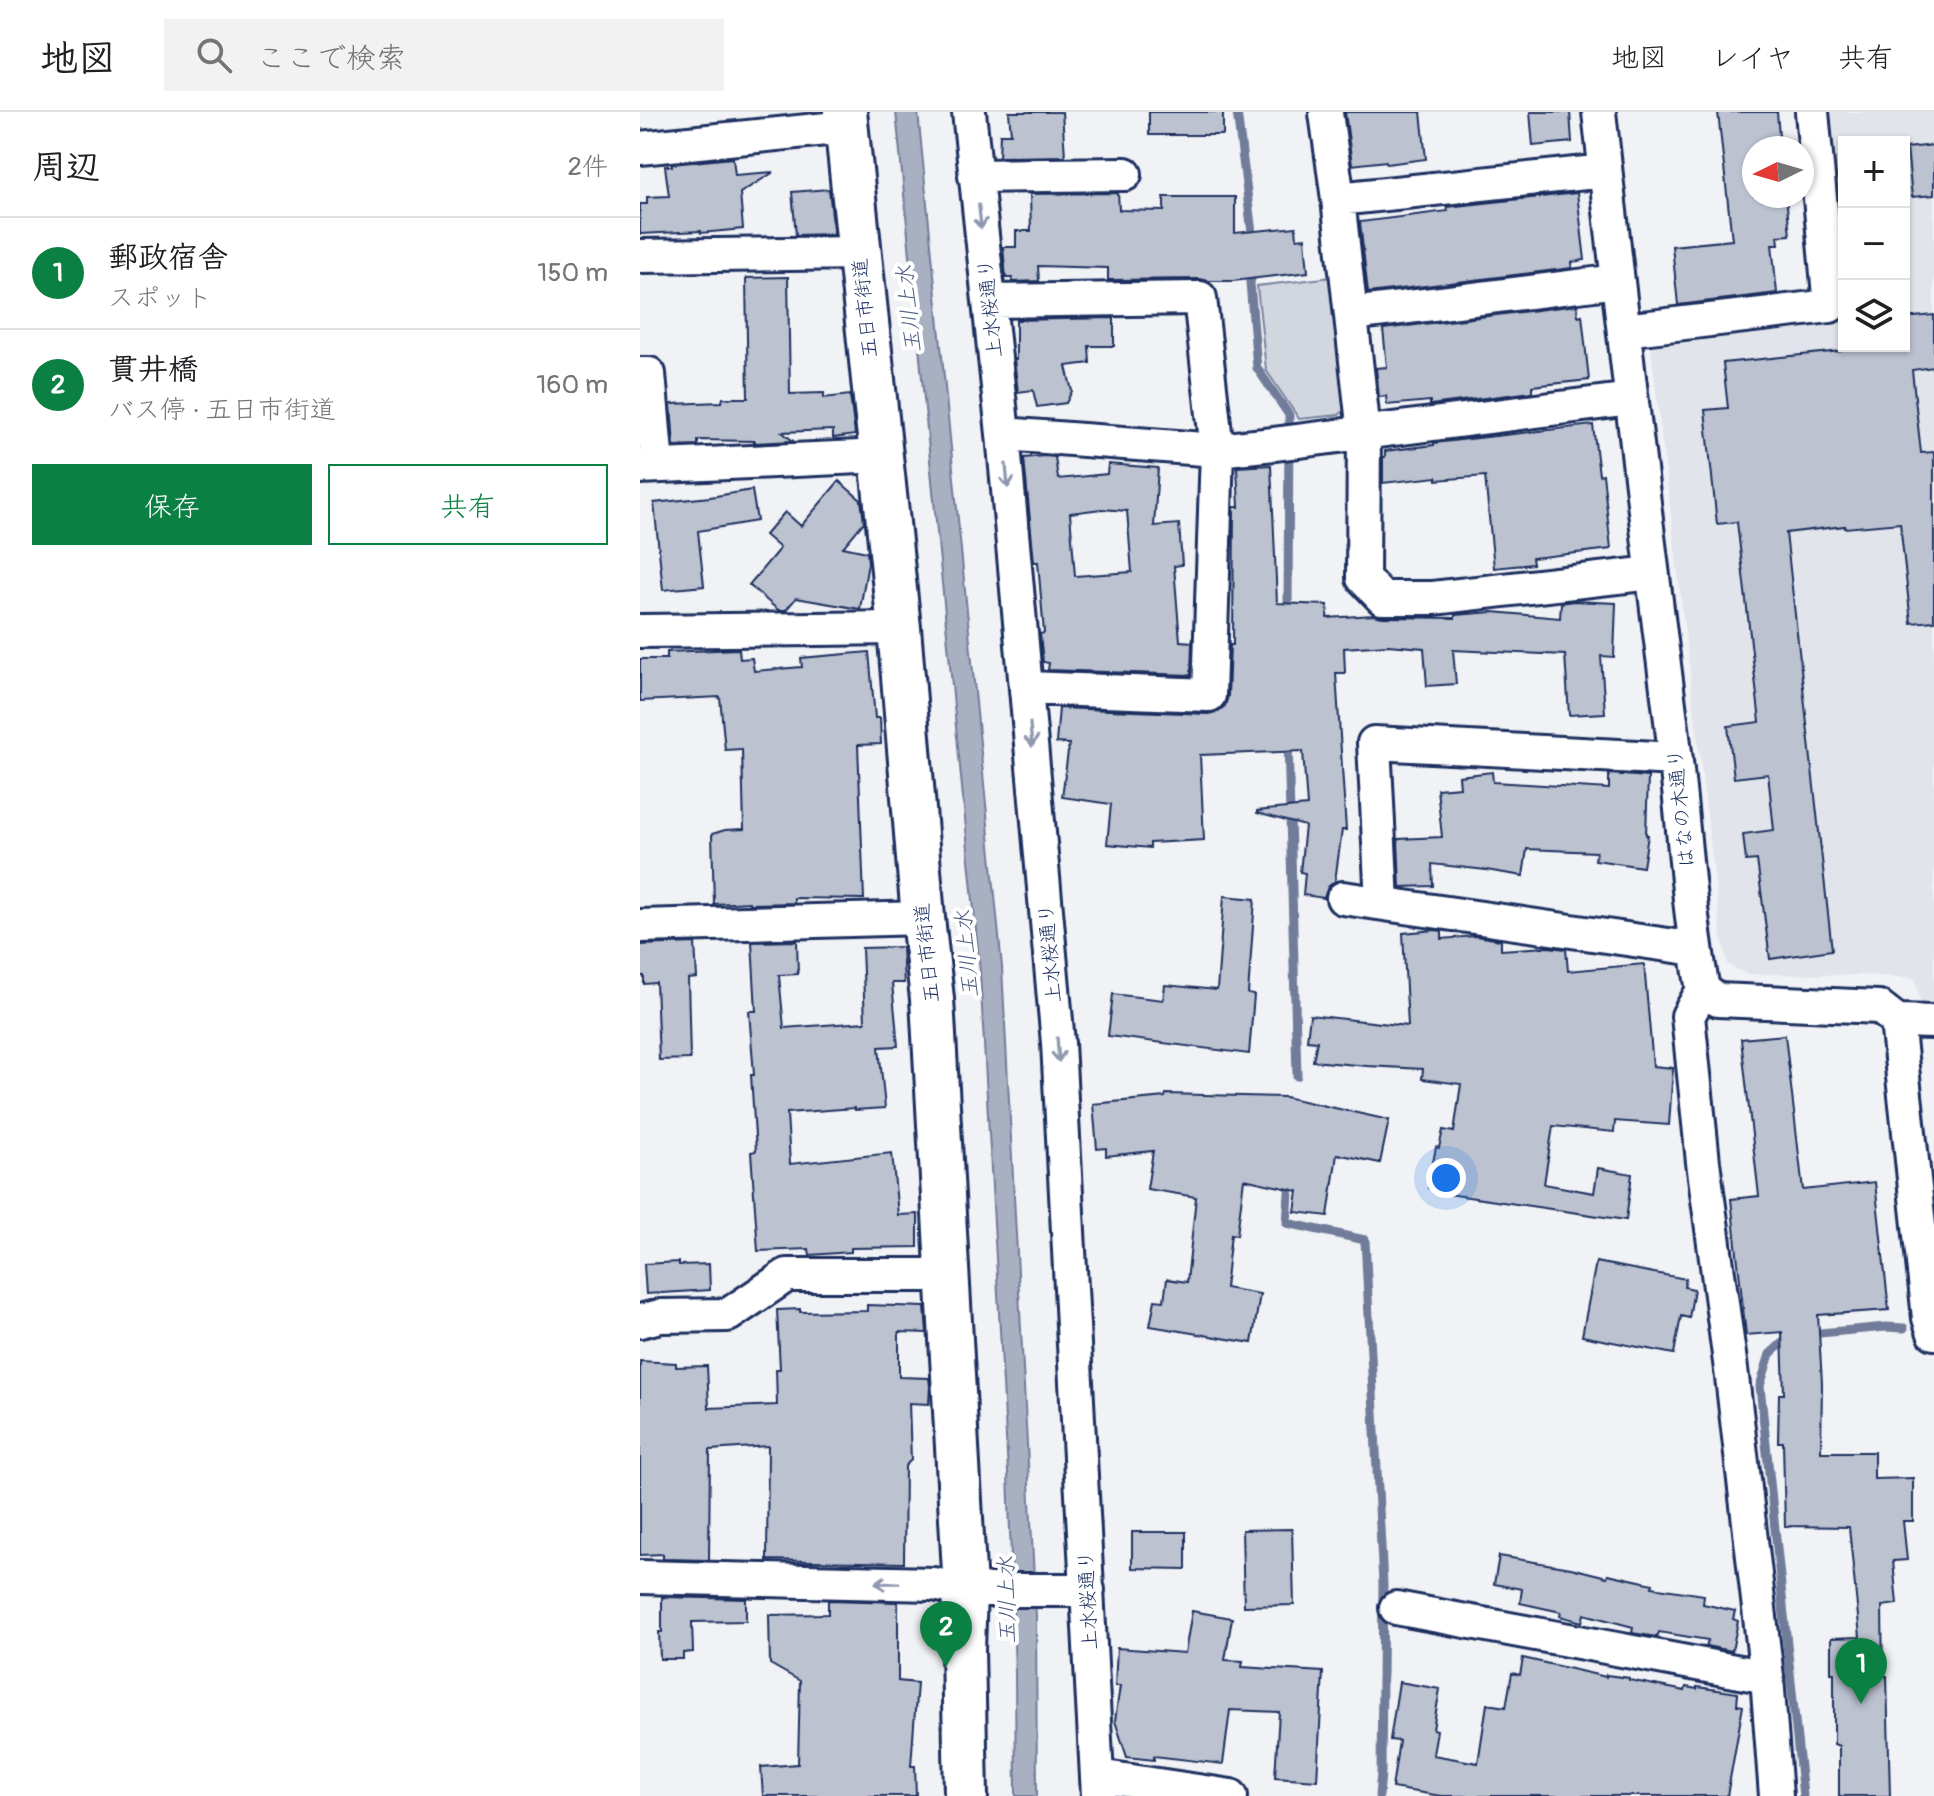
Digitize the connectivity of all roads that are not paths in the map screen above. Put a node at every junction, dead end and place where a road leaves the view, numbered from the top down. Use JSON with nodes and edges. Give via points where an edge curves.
{"nodes":[{"id":1,"x":969,"y":112,"type":"edge"},
{"id":2,"x":1599,"y":112,"type":"edge"},
{"id":3,"x":1812,"y":112,"type":"edge"},
{"id":4,"x":1326,"y":113,"type":"edge"},
{"id":5,"x":846,"y":120,"type":"edge"},
{"id":6,"x":640,"y":148,"type":"edge"},
{"id":7,"x":1605,"y":171,"type":"junction"},
{"id":8,"x":1125,"y":174,"type":"dead end"},
{"id":9,"x":975,"y":176,"type":"junction"},
{"id":10,"x":1338,"y":199,"type":"junction"},
{"id":11,"x":859,"y":253,"type":"junction"},
{"id":12,"x":640,"y":256,"type":"edge"},
{"id":13,"x":1618,"y":281,"type":"junction"},
{"id":14,"x":989,"y":301,"type":"junction"},
{"id":15,"x":1352,"y":314,"type":"junction"},
{"id":16,"x":1624,"y":330,"type":"junction"},
{"id":17,"x":640,"y":374,"type":"edge"},
{"id":18,"x":1631,"y":399,"type":"junction"},
{"id":19,"x":1364,"y":433,"type":"junction"},
{"id":20,"x":1003,"y":434,"type":"junction"},
{"id":21,"x":1217,"y":450,"type":"junction"},
{"id":22,"x":882,"y":456,"type":"junction"},
{"id":23,"x":648,"y":466,"type":"edge"},
{"id":24,"x":1652,"y":573,"type":"junction"},
{"id":25,"x":899,"y":628,"type":"junction"},
{"id":26,"x":640,"y":631,"type":"edge"},
{"id":27,"x":1027,"y":688,"type":"junction"},
{"id":28,"x":1676,"y":759,"type":"junction"},
{"id":29,"x":1343,"y":898,"type":"dead end"},
{"id":30,"x":1382,"y":903,"type":"junction"},
{"id":31,"x":923,"y":918,"type":"junction"},
{"id":32,"x":640,"y":926,"type":"edge"},
{"id":33,"x":1696,"y":949,"type":"junction"},
{"id":34,"x":1703,"y":990,"type":"junction"},
{"id":35,"x":1897,"y":1021,"type":"junction"},
{"id":36,"x":1934,"y":1022,"type":"edge"},
{"id":37,"x":948,"y":1275,"type":"junction"},
{"id":38,"x":640,"y":1321,"type":"edge"},
{"id":39,"x":1934,"y":1333,"type":"edge"},
{"id":40,"x":640,"y":1577,"type":"edge"},
{"id":41,"x":983,"y":1589,"type":"junction"},
{"id":42,"x":1079,"y":1590,"type":"junction"},
{"id":43,"x":1396,"y":1608,"type":"dead end"},
{"id":44,"x":1767,"y":1677,"type":"junction"},
{"id":45,"x":1098,"y":1786,"type":"edge"},
{"id":46,"x":966,"y":1796,"type":"edge"},
{"id":47,"x":1231,"y":1796,"type":"edge"},
{"id":48,"x":1776,"y":1796,"type":"edge"}],
"edges":[{"from":1,"to":9,"type":"street","name":"上水桜通り"},
{"from":2,"to":7,"type":"street","name":"はなの木通り"},
{"from":3,"to":16,"type":"street","via":[[1830,306]]},
{"from":4,"to":10,"type":"street"},
{"from":5,"to":6,"type":"street"},
{"from":5,"to":11,"type":"main road","name":"五日市街道"},
{"from":7,"to":10,"type":"street"},
{"from":7,"to":13,"type":"street","name":"はなの木通り"},
{"from":8,"to":9,"type":"street"},
{"from":9,"to":14,"type":"street","name":"上水桜通り","one_way":true},
{"from":10,"to":15,"type":"street"},
{"from":11,"to":12,"type":"street"},
{"from":11,"to":22,"type":"main road","name":"五日市街道"},
{"from":13,"to":15,"type":"street"},
{"from":13,"to":16,"type":"street","name":"はなの木通り"},
{"from":14,"to":20,"type":"street","name":"上水桜通り"},
{"from":14,"to":21,"type":"street","via":[[1200,298]]},
{"from":15,"to":19,"type":"street"},
{"from":16,"to":18,"type":"street","name":"はなの木通り"},
{"from":17,"to":23,"type":"street","via":[[649,374]]},
{"from":18,"to":19,"type":"street"},
{"from":18,"to":24,"type":"street","name":"はなの木通り"},
{"from":19,"to":21,"type":"street"},
{"from":19,"to":24,"type":"street","via":[[1363,578],[1382,598],[1433,598]]},
{"from":20,"to":21,"type":"street"},
{"from":20,"to":27,"type":"street","name":"上水桜通り","one_way":true},
{"from":21,"to":27,"type":"street","via":[[1209,695]]},
{"from":22,"to":23,"type":"street"},
{"from":22,"to":25,"type":"main road","name":"五日市街道"},
{"from":24,"to":28,"type":"street","name":"はなの木通り"},
{"from":25,"to":26,"type":"street"},
{"from":25,"to":31,"type":"main road","name":"五日市街道"},
{"from":27,"to":42,"type":"street","name":"上水桜通り","one_way":true,"via":[[1058,1043]]},
{"from":28,"to":30,"type":"street","via":[[1374,743]]},
{"from":28,"to":33,"type":"street","name":"はなの木通り"},
{"from":29,"to":30,"type":"street"},
{"from":30,"to":33,"type":"street"},
{"from":31,"to":32,"type":"street"},
{"from":31,"to":37,"type":"main road","name":"五日市街道"},
{"from":33,"to":34,"type":"street","name":"はなの木通り"},
{"from":34,"to":35,"type":"street","via":[[1718,1000],[1879,1007]]},
{"from":34,"to":44,"type":"street","via":[[1688,1016]]},
{"from":35,"to":36,"type":"street"},
{"from":35,"to":39,"type":"street"},
{"from":37,"to":38,"type":"street","via":[[787,1275],[728,1315]]},
{"from":37,"to":41,"type":"main road","name":"五日市街道"},
{"from":41,"to":40,"type":"street","one_way":true},
{"from":41,"to":42,"type":"street"},
{"from":41,"to":46,"type":"main road","name":"五日市街道","via":[[963,1650]]},
{"from":42,"to":45,"type":"street","name":"上水桜通り"},
{"from":43,"to":44,"type":"street"},
{"from":44,"to":48,"type":"street"},
{"from":45,"to":47,"type":"street"}]}
